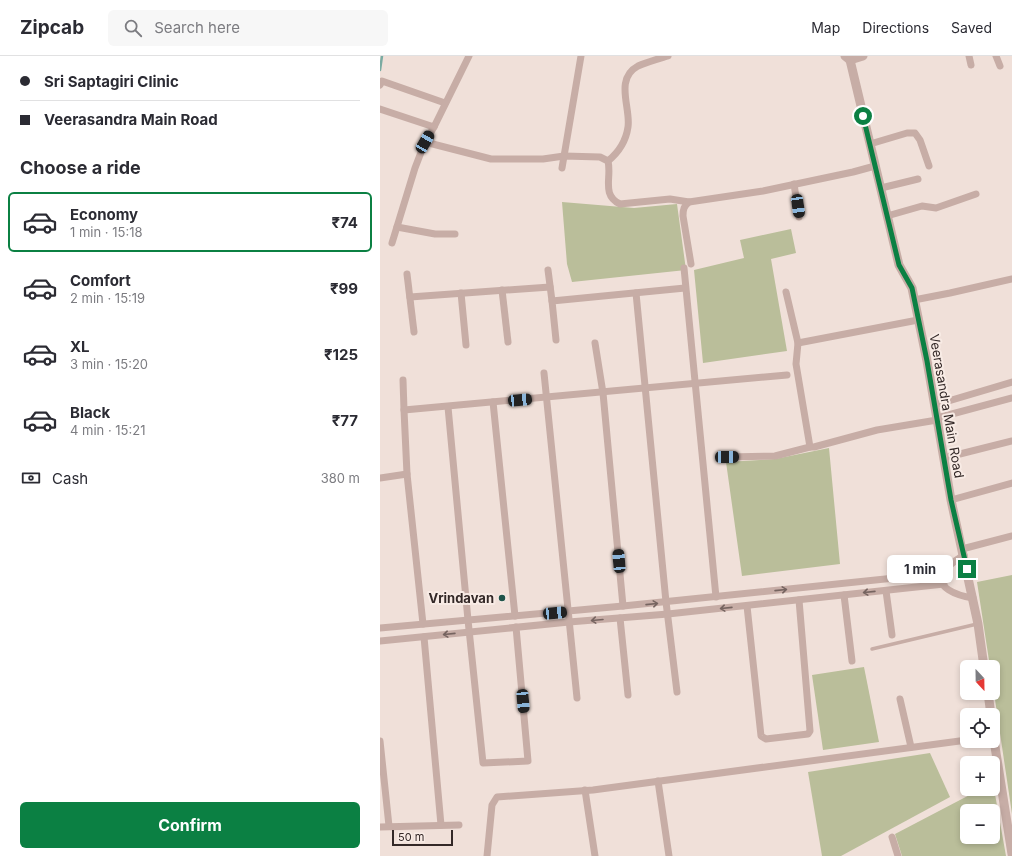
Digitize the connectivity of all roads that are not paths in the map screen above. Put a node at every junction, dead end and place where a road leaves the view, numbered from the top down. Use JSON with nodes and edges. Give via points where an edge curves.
{"nodes":[{"id":1,"x":468,"y":56,"type":"edge"},
{"id":2,"x":581,"y":56,"type":"edge"},
{"id":3,"x":668,"y":56,"type":"edge"},
{"id":4,"x":863,"y":56,"type":"edge"},
{"id":5,"x":969,"y":56,"type":"edge"},
{"id":6,"x":996,"y":56,"type":"edge"},
{"id":7,"x":848,"y":58,"type":"edge"},
{"id":8,"x":972,"y":66,"type":"dead end"},
{"id":9,"x":1000,"y":66,"type":"dead end"},
{"id":10,"x":380,"y":85,"type":"edge"},
{"id":11,"x":445,"y":103,"type":"junction"},
{"id":12,"x":380,"y":109,"type":"edge"},
{"id":13,"x":434,"y":127,"type":"junction"},
{"id":14,"x":425,"y":142,"type":"junction"},
{"id":15,"x":870,"y":144,"type":"junction"},
{"id":16,"x":564,"y":156,"type":"junction"},
{"id":17,"x":608,"y":161,"type":"junction"},
{"id":18,"x":875,"y":166,"type":"junction"},
{"id":19,"x":929,"y":166,"type":"dead end"},
{"id":20,"x":562,"y":168,"type":"dead end"},
{"id":21,"x":918,"y":179,"type":"dead end"},
{"id":22,"x":794,"y":184,"type":"junction"},
{"id":23,"x":881,"y":188,"type":"junction"},
{"id":24,"x":976,"y":194,"type":"dead end"},
{"id":25,"x":689,"y":202,"type":"junction"},
{"id":26,"x":887,"y":216,"type":"junction"},
{"id":27,"x":799,"y":217,"type":"dead end"},
{"id":28,"x":397,"y":227,"type":"junction"},
{"id":29,"x":455,"y":234,"type":"dead end"},
{"id":30,"x":392,"y":243,"type":"dead end"},
{"id":31,"x":691,"y":264,"type":"dead end"},
{"id":32,"x":684,"y":268,"type":"dead end"},
{"id":33,"x":548,"y":270,"type":"dead end"},
{"id":34,"x":408,"y":274,"type":"dead end"},
{"id":35,"x":1012,"y":279,"type":"edge"},
{"id":36,"x":550,"y":286,"type":"junction"},
{"id":37,"x":685,"y":288,"type":"junction"},
{"id":38,"x":502,"y":290,"type":"junction"},
{"id":39,"x":786,"y":292,"type":"dead end"},
{"id":40,"x":461,"y":293,"type":"junction"},
{"id":41,"x":636,"y":293,"type":"junction"},
{"id":42,"x":410,"y":297,"type":"junction"},
{"id":43,"x":914,"y":300,"type":"junction"},
{"id":44,"x":552,"y":301,"type":"junction"},
{"id":45,"x":918,"y":320,"type":"junction"},
{"id":46,"x":414,"y":332,"type":"dead end"},
{"id":47,"x":556,"y":340,"type":"dead end"},
{"id":48,"x":508,"y":342,"type":"dead end"},
{"id":49,"x":595,"y":343,"type":"dead end"},
{"id":50,"x":798,"y":343,"type":"junction"},
{"id":51,"x":466,"y":345,"type":"dead end"},
{"id":52,"x":544,"y":373,"type":"dead end"},
{"id":53,"x":787,"y":374,"type":"dead end"},
{"id":54,"x":403,"y":380,"type":"dead end"},
{"id":55,"x":1012,"y":382,"type":"edge"},
{"id":56,"x":694,"y":383,"type":"junction"},
{"id":57,"x":646,"y":388,"type":"junction"},
{"id":58,"x":603,"y":392,"type":"junction"},
{"id":59,"x":546,"y":398,"type":"junction"},
{"id":60,"x":1012,"y":398,"type":"edge"},
{"id":61,"x":493,"y":402,"type":"junction"},
{"id":62,"x":935,"y":405,"type":"junction"},
{"id":63,"x":448,"y":407,"type":"junction"},
{"id":64,"x":404,"y":410,"type":"junction"},
{"id":65,"x":937,"y":419,"type":"junction"},
{"id":66,"x":1012,"y":441,"type":"edge"},
{"id":67,"x":810,"y":447,"type":"junction"},
{"id":68,"x":727,"y":457,"type":"dead end"},
{"id":69,"x":944,"y":458,"type":"junction"},
{"id":70,"x":407,"y":474,"type":"junction"},
{"id":71,"x":380,"y":478,"type":"edge"},
{"id":72,"x":1012,"y":483,"type":"edge"},
{"id":73,"x":951,"y":500,"type":"junction"},
{"id":74,"x":1012,"y":536,"type":"edge"},
{"id":75,"x":963,"y":552,"type":"junction"},
{"id":76,"x":944,"y":573,"type":"junction"},
{"id":77,"x":892,"y":578,"type":"junction"},
{"id":78,"x":944,"y":584,"type":"junction"},
{"id":79,"x":889,"y":590,"type":"junction"},
{"id":80,"x":844,"y":595,"type":"junction"},
{"id":81,"x":716,"y":597,"type":"junction"},
{"id":82,"x":973,"y":598,"type":"junction"},
{"id":83,"x":799,"y":600,"type":"junction"},
{"id":84,"x":666,"y":602,"type":"junction"},
{"id":85,"x":623,"y":606,"type":"junction"},
{"id":86,"x":747,"y":606,"type":"junction"},
{"id":87,"x":568,"y":612,"type":"junction"},
{"id":88,"x":668,"y":614,"type":"junction"},
{"id":89,"x":515,"y":616,"type":"junction"},
{"id":90,"x":620,"y":618,"type":"junction"},
{"id":91,"x":468,"y":620,"type":"junction"},
{"id":92,"x":569,"y":622,"type":"junction"},
{"id":93,"x":423,"y":624,"type":"junction"},
{"id":94,"x":978,"y":624,"type":"junction"},
{"id":95,"x":516,"y":627,"type":"junction"},
{"id":96,"x":380,"y":628,"type":"edge"},
{"id":97,"x":469,"y":632,"type":"junction"},
{"id":98,"x":892,"y":635,"type":"dead end"},
{"id":99,"x":424,"y":636,"type":"junction"},
{"id":100,"x":380,"y":641,"type":"edge"},
{"id":101,"x":872,"y":649,"type":"dead end"},
{"id":102,"x":983,"y":660,"type":"edge"},
{"id":103,"x":852,"y":661,"type":"dead end"},
{"id":104,"x":677,"y":692,"type":"dead end"},
{"id":105,"x":628,"y":695,"type":"dead end"},
{"id":106,"x":577,"y":698,"type":"dead end"},
{"id":107,"x":900,"y":699,"type":"dead end"},
{"id":108,"x":380,"y":741,"type":"edge"},
{"id":109,"x":960,"y":741,"type":"edge"},
{"id":110,"x":911,"y":747,"type":"junction"},
{"id":111,"x":995,"y":748,"type":"edge"},
{"id":112,"x":658,"y":781,"type":"junction"},
{"id":113,"x":585,"y":790,"type":"junction"},
{"id":114,"x":441,"y":825,"type":"junction"},
{"id":115,"x":459,"y":825,"type":"dead end"},
{"id":116,"x":389,"y":826,"type":"junction"},
{"id":117,"x":380,"y":827,"type":"edge"},
{"id":118,"x":892,"y":837,"type":"dead end"},
{"id":119,"x":1012,"y":850,"type":"edge"},
{"id":120,"x":487,"y":856,"type":"edge"},
{"id":121,"x":595,"y":856,"type":"edge"},
{"id":122,"x":669,"y":856,"type":"edge"},
{"id":123,"x":898,"y":856,"type":"edge"}],
"edges":[{"from":1,"to":11,"type":"street"},
{"from":2,"to":16,"type":"street"},
{"from":3,"to":17,"type":"street","via":[[637,66],[628,76],[625,87],[628,126],[623,143]]},
{"from":4,"to":7,"type":"street"},
{"from":5,"to":8,"type":"street"},
{"from":6,"to":9,"type":"street"},
{"from":7,"to":15,"type":"street","name":"Veerasandra Main Road"},
{"from":10,"to":11,"type":"street","via":[[382,81]]},
{"from":11,"to":13,"type":"street"},
{"from":12,"to":13,"type":"street"},
{"from":13,"to":14,"type":"street"},
{"from":14,"to":16,"type":"street","via":[[491,159],[543,160]]},
{"from":14,"to":28,"type":"street"},
{"from":15,"to":18,"type":"street","name":"Veerasandra Main Road"},
{"from":15,"to":19,"type":"street","via":[[915,133]]},
{"from":16,"to":17,"type":"street","via":[[600,157]]},
{"from":16,"to":20,"type":"street"},
{"from":17,"to":25,"type":"street","via":[[608,190],[613,201],[620,204],[670,199]]},
{"from":18,"to":22,"type":"street"},
{"from":18,"to":23,"type":"street","name":"Veerasandra Main Road"},
{"from":21,"to":23,"type":"street"},
{"from":22,"to":25,"type":"street"},
{"from":22,"to":27,"type":"street"},
{"from":23,"to":26,"type":"street","name":"Veerasandra Main Road"},
{"from":24,"to":26,"type":"street","via":[[936,208],[922,206]]},
{"from":25,"to":31,"type":"street","via":[[685,205],[683,216]]},
{"from":26,"to":43,"type":"street","name":"Veerasandra Main Road","via":[[899,265],[912,288]]},
{"from":28,"to":29,"type":"street","via":[[435,234]]},
{"from":28,"to":30,"type":"street"},
{"from":32,"to":37,"type":"street"},
{"from":33,"to":36,"type":"street"},
{"from":34,"to":42,"type":"street"},
{"from":35,"to":43,"type":"street"},
{"from":36,"to":38,"type":"street"},
{"from":36,"to":44,"type":"street"},
{"from":37,"to":41,"type":"street"},
{"from":37,"to":56,"type":"street"},
{"from":38,"to":40,"type":"street"},
{"from":38,"to":48,"type":"street"},
{"from":39,"to":50,"type":"street"},
{"from":40,"to":42,"type":"street"},
{"from":40,"to":51,"type":"street"},
{"from":41,"to":44,"type":"street"},
{"from":41,"to":57,"type":"street"},
{"from":42,"to":46,"type":"street"},
{"from":43,"to":45,"type":"street","name":"Veerasandra Main Road"},
{"from":44,"to":47,"type":"street"},
{"from":45,"to":50,"type":"street"},
{"from":45,"to":62,"type":"street","name":"Veerasandra Main Road"},
{"from":49,"to":58,"type":"street"},
{"from":50,"to":67,"type":"street","via":[[796,364]]},
{"from":52,"to":59,"type":"street"},
{"from":53,"to":56,"type":"street"},
{"from":54,"to":64,"type":"street"},
{"from":55,"to":62,"type":"street"},
{"from":56,"to":57,"type":"street"},
{"from":56,"to":81,"type":"street"},
{"from":57,"to":58,"type":"street"},
{"from":57,"to":84,"type":"street"},
{"from":58,"to":59,"type":"street"},
{"from":58,"to":85,"type":"street"},
{"from":59,"to":61,"type":"street"},
{"from":59,"to":87,"type":"street"},
{"from":60,"to":65,"type":"street"},
{"from":61,"to":63,"type":"street"},
{"from":61,"to":89,"type":"street"},
{"from":62,"to":65,"type":"street","name":"Veerasandra Main Road"},
{"from":63,"to":64,"type":"street"},
{"from":63,"to":91,"type":"street"},
{"from":64,"to":70,"type":"street"},
{"from":65,"to":67,"type":"street","via":[[877,430]]},
{"from":65,"to":69,"type":"street","name":"Veerasandra Main Road"},
{"from":66,"to":69,"type":"street"},
{"from":67,"to":68,"type":"street","via":[[775,456]]},
{"from":69,"to":73,"type":"street","name":"Veerasandra Main Road"},
{"from":70,"to":71,"type":"street"},
{"from":70,"to":93,"type":"street"},
{"from":72,"to":73,"type":"street"},
{"from":73,"to":75,"type":"street","name":"Veerasandra Main Road"},
{"from":74,"to":75,"type":"street"},
{"from":75,"to":76,"type":"street"},
{"from":75,"to":82,"type":"street","name":"Veerasandra Main Road"},
{"from":76,"to":77,"type":"street"},
{"from":76,"to":78,"type":"street"},
{"from":77,"to":79,"type":"street"},
{"from":81,"to":77,"type":"street","one_way":true},
{"from":78,"to":79,"type":"street"},
{"from":78,"to":82,"type":"street","via":[[952,592]]},
{"from":79,"to":80,"type":"street","one_way":true},
{"from":79,"to":98,"type":"street"},
{"from":80,"to":83,"type":"street"},
{"from":80,"to":103,"type":"street"},
{"from":81,"to":84,"type":"street"},
{"from":82,"to":94,"type":"street","name":"Veerasandra Main Road"},
{"from":83,"to":86,"type":"street"},
{"from":83,"to":86,"type":"street","via":[[810,731],[808,734],[766,739],[761,736]]},
{"from":85,"to":84,"type":"street","one_way":true},
{"from":84,"to":88,"type":"street"},
{"from":85,"to":87,"type":"street"},
{"from":86,"to":88,"type":"street","one_way":true},
{"from":87,"to":89,"type":"street"},
{"from":87,"to":92,"type":"street"},
{"from":88,"to":90,"type":"street"},
{"from":88,"to":104,"type":"street"},
{"from":89,"to":91,"type":"street"},
{"from":90,"to":92,"type":"street","one_way":true},
{"from":90,"to":105,"type":"street"},
{"from":91,"to":93,"type":"street"},
{"from":91,"to":97,"type":"street"},
{"from":92,"to":95,"type":"street"},
{"from":92,"to":106,"type":"street"},
{"from":93,"to":96,"type":"street"},
{"from":94,"to":101,"type":"lane"},
{"from":94,"to":102,"type":"street","name":"Veerasandra Main Road"},
{"from":95,"to":97,"type":"street"},
{"from":95,"to":97,"type":"street","via":[[528,761],[483,763]]},
{"from":97,"to":99,"type":"street","one_way":true},
{"from":99,"to":100,"type":"street"},
{"from":99,"to":114,"type":"street"},
{"from":107,"to":110,"type":"street"},
{"from":108,"to":116,"type":"street"},
{"from":109,"to":110,"type":"street"},
{"from":110,"to":112,"type":"street"},
{"from":111,"to":119,"type":"street"},
{"from":112,"to":113,"type":"street"},
{"from":112,"to":122,"type":"street"},
{"from":113,"to":120,"type":"street","via":[[498,797],[492,805]]},
{"from":113,"to":121,"type":"street"},
{"from":114,"to":115,"type":"street"},
{"from":114,"to":116,"type":"street"},
{"from":116,"to":117,"type":"street"},
{"from":118,"to":123,"type":"street"}]}
